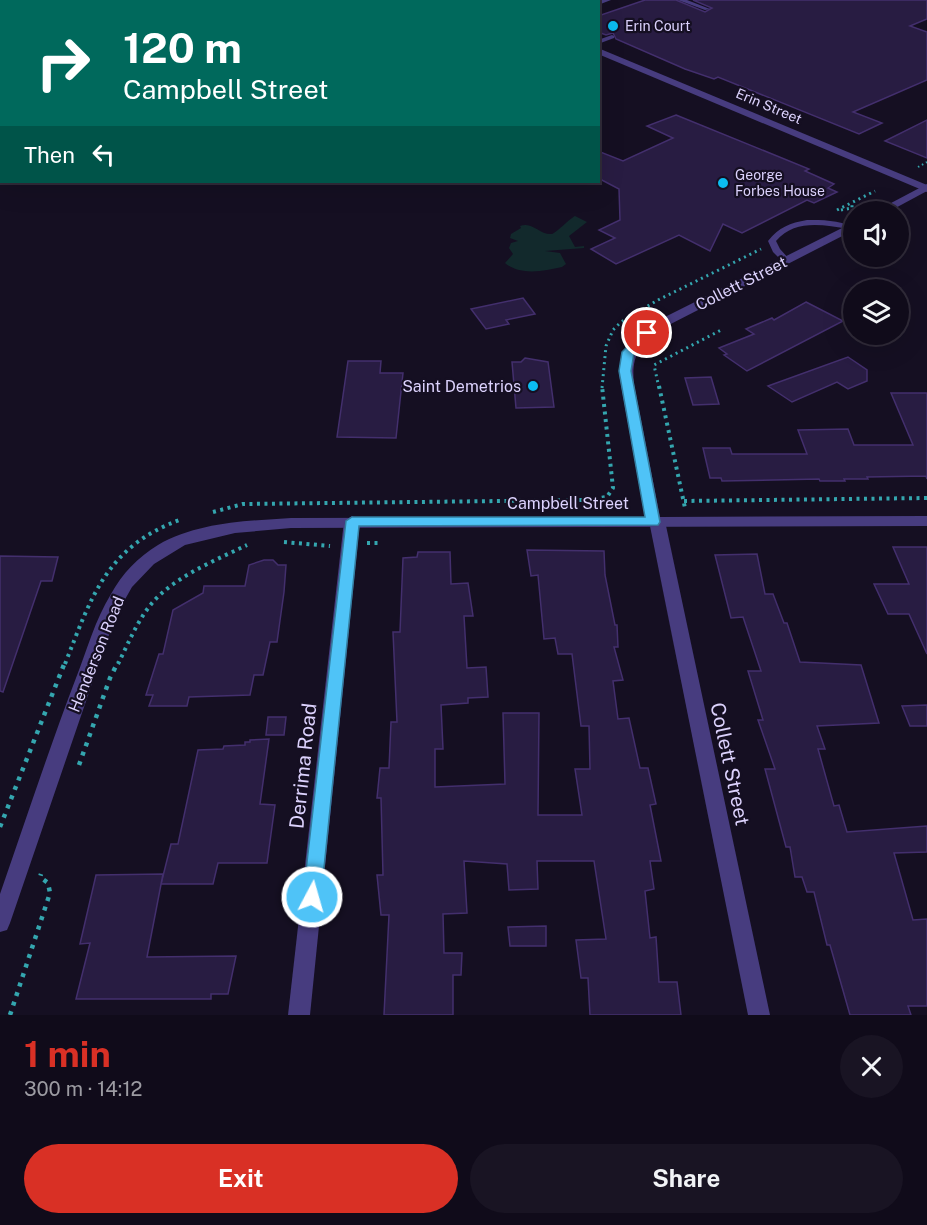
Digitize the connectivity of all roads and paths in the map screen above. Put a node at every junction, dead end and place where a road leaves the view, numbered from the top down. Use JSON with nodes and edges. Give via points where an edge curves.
{"nodes":[{"id":1,"x":681,"y":0,"type":"edge"},
{"id":2,"x":706,"y":9,"type":"dead end"},
{"id":3,"x":612,"y":37,"type":"dead end"},
{"id":4,"x":600,"y":41,"type":"edge"},
{"id":5,"x":600,"y":52,"type":"edge"},
{"id":6,"x":927,"y":162,"type":"edge"},
{"id":7,"x":918,"y":167,"type":"dead end"},
{"id":8,"x":926,"y":188,"type":"edge"},
{"id":9,"x":875,"y":191,"type":"dead end"},
{"id":10,"x":901,"y":201,"type":"edge"},
{"id":11,"x":829,"y":214,"type":"dead end"},
{"id":12,"x":843,"y":226,"type":"edge"},
{"id":13,"x":843,"y":230,"type":"edge"},
{"id":14,"x":786,"y":260,"type":"junction"},
{"id":15,"x":723,"y":329,"type":"dead end"},
{"id":16,"x":927,"y":498,"type":"edge"},
{"id":17,"x":684,"y":501,"type":"junction"},
{"id":18,"x":352,"y":521,"type":"junction"},
{"id":19,"x":655,"y":521,"type":"junction"},
{"id":20,"x":688,"y":521,"type":"junction"},
{"id":21,"x":927,"y":521,"type":"edge"},
{"id":22,"x":277,"y":542,"type":"dead end"},
{"id":23,"x":379,"y":543,"type":"dead end"},
{"id":24,"x":256,"y":544,"type":"dead end"},
{"id":25,"x":350,"y":544,"type":"junction"},
{"id":26,"x":79,"y":766,"type":"dead end"},
{"id":27,"x":44,"y":866,"type":"dead end"},
{"id":28,"x":0,"y":923,"type":"edge"},
{"id":29,"x":10,"y":1015,"type":"edge"},
{"id":30,"x":299,"y":1015,"type":"edge"},
{"id":31,"x":759,"y":1015,"type":"edge"}],
"edges":[{"from":1,"to":2,"type":"lane"},
{"from":3,"to":4,"type":"lane"},
{"from":5,"to":8,"type":"street","name":"Erin Street"},
{"from":6,"to":7,"type":"path"},
{"from":8,"to":10,"type":"street"},
{"from":9,"to":11,"type":"path","via":[[852,202],[852,208]]},
{"from":12,"to":14,"type":"lane","via":[[803,223],[776,235],[772,241]]},
{"from":13,"to":14,"type":"street","name":"Collett Street"},
{"from":14,"to":19,"type":"street","name":"Collett Street","via":[[655,327],[628,352],[627,384]]},
{"from":15,"to":17,"type":"path","via":[[654,365]]},
{"from":16,"to":17,"type":"path"},
{"from":17,"to":20,"type":"path"},
{"from":18,"to":19,"type":"street","name":"Campbell Street"},
{"from":18,"to":25,"type":"street","name":"Derrima Road"},
{"from":18,"to":28,"type":"street","name":"Henderson Road","via":[[256,525],[201,534],[173,544],[130,577],[104,625],[69,718]]},
{"from":19,"to":20,"type":"street","name":"Campbell Street"},
{"from":19,"to":31,"type":"street","name":"Collett Street"},
{"from":20,"to":21,"type":"street","name":"Campbell Street"},
{"from":22,"to":25,"type":"path","via":[[322,547]]},
{"from":23,"to":25,"type":"path"},
{"from":24,"to":26,"type":"path","via":[[187,575],[161,594],[143,616],[110,678]]},
{"from":25,"to":30,"type":"street","name":"Derrima Road"},
{"from":27,"to":29,"type":"path","via":[[40,877],[48,882],[50,893]]}]}
